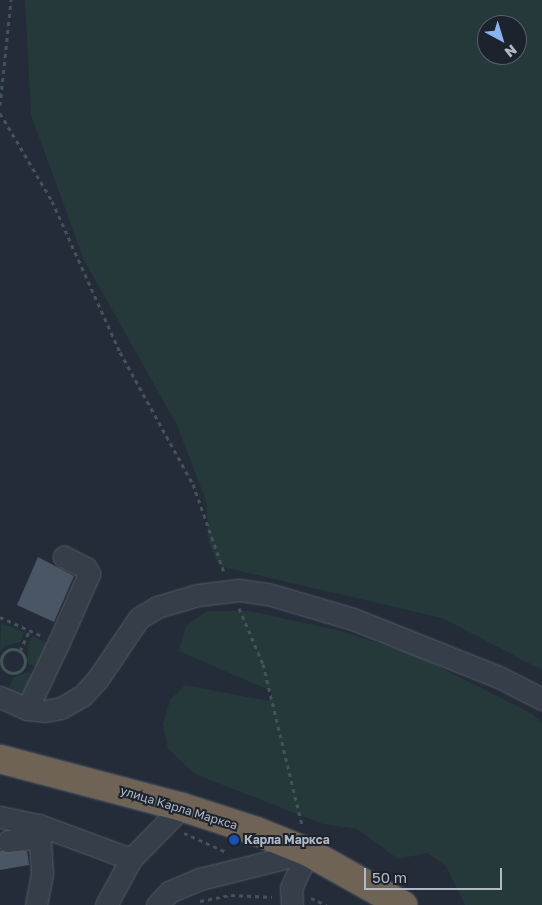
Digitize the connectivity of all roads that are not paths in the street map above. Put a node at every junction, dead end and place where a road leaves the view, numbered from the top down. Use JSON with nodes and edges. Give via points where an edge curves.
{"nodes":[{"id":1,"x":64,"y":558,"type":"dead end"},
{"id":2,"x":0,"y":697,"type":"edge"},
{"id":3,"x":542,"y":699,"type":"edge"},
{"id":4,"x":27,"y":709,"type":"junction"},
{"id":5,"x":0,"y":759,"type":"edge"},
{"id":6,"x":182,"y":807,"type":"junction"},
{"id":7,"x":0,"y":817,"type":"edge"},
{"id":8,"x":39,"y":831,"type":"junction"},
{"id":9,"x":8,"y":841,"type":"dead end"},
{"id":10,"x":308,"y":852,"type":"junction"},
{"id":11,"x":131,"y":859,"type":"junction"},
{"id":12,"x":36,"y":905,"type":"edge"},
{"id":13,"x":106,"y":905,"type":"edge"},
{"id":14,"x":157,"y":905,"type":"edge"},
{"id":15,"x":292,"y":905,"type":"edge"},
{"id":16,"x":403,"y":905,"type":"edge"}],
"edges":[{"from":1,"to":4,"type":"street","via":[[86,568],[89,574]]},
{"from":2,"to":4,"type":"street"},
{"from":3,"to":4,"type":"street","via":[[499,677],[352,619],[268,594],[232,590],[198,595],[157,607],[139,618],[97,680],[82,696],[61,708],[45,711]]},
{"from":5,"to":6,"type":"highway","name":"улица Карла Маркса"},
{"from":6,"to":10,"type":"highway","name":"улица Карла Маркса"},
{"from":6,"to":11,"type":"street"},
{"from":7,"to":8,"type":"street"},
{"from":8,"to":9,"type":"street"},
{"from":8,"to":11,"type":"street"},
{"from":8,"to":12,"type":"street","via":[[42,874]]},
{"from":10,"to":14,"type":"street","via":[[200,879],[169,892]]},
{"from":10,"to":15,"type":"street","via":[[291,888]]},
{"from":10,"to":16,"type":"highway","name":"улица Карла Маркса"},
{"from":11,"to":13,"type":"street"}]}
